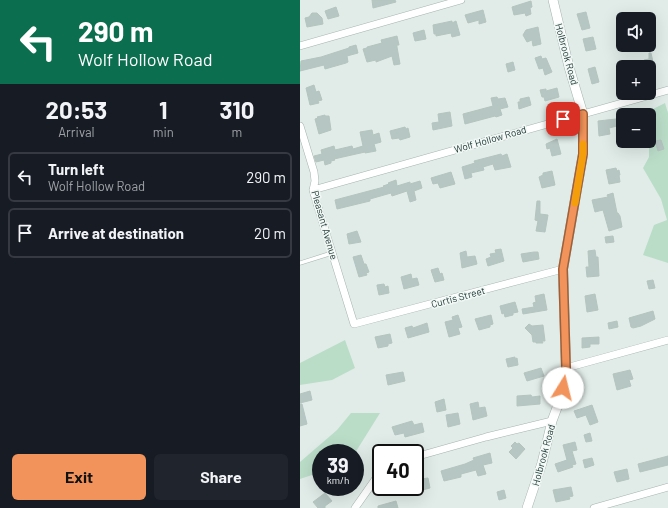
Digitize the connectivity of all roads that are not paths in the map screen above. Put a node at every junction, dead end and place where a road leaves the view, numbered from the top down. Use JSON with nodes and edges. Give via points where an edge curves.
{"nodes":[{"id":1,"x":461,"y":0,"type":"edge"},
{"id":2,"x":552,"y":0,"type":"edge"},
{"id":3,"x":300,"y":46,"type":"edge"},
{"id":4,"x":668,"y":90,"type":"edge"},
{"id":5,"x":583,"y":114,"type":"junction"},
{"id":6,"x":300,"y":126,"type":"edge"},
{"id":7,"x":313,"y":190,"type":"junction"},
{"id":8,"x":332,"y":253,"type":"junction"},
{"id":9,"x":300,"y":263,"type":"edge"},
{"id":10,"x":563,"y":269,"type":"junction"},
{"id":11,"x":354,"y":324,"type":"joint"},
{"id":12,"x":668,"y":340,"type":"edge"},
{"id":13,"x":566,"y":368,"type":"junction"},
{"id":14,"x":552,"y":421,"type":"junction"},
{"id":15,"x":424,"y":454,"type":"edge"},
{"id":16,"x":372,"y":484,"type":"edge"},
{"id":17,"x":668,"y":487,"type":"edge"},
{"id":18,"x":355,"y":508,"type":"edge"},
{"id":19,"x":527,"y":508,"type":"edge"},
{"id":20,"x":594,"y":508,"type":"edge"}],
"edges":[{"from":1,"to":3,"type":"street"},
{"from":2,"to":5,"type":"street","name":"Holbrook Road"},
{"from":4,"to":5,"type":"street","name":"Wolf Hollow Road"},
{"from":5,"to":7,"type":"street","name":"Wolf Hollow Road"},
{"from":5,"to":10,"type":"street","name":"Holbrook Road","via":[[583,154]]},
{"from":6,"to":7,"type":"street","name":"Pleasant Avenue","via":[[314,172]]},
{"from":7,"to":8,"type":"street","name":"Pleasant Avenue"},
{"from":8,"to":9,"type":"lane"},
{"from":8,"to":11,"type":"street","name":"Pleasant Avenue"},
{"from":10,"to":11,"type":"street","name":"Curtis Street"},
{"from":10,"to":13,"type":"street","name":"Holbrook Road"},
{"from":12,"to":13,"type":"street"},
{"from":13,"to":14,"type":"street","name":"Holbrook Road"},
{"from":14,"to":15,"type":"street"},
{"from":14,"to":19,"type":"street","name":"Holbrook Road"},
{"from":16,"to":18,"type":"street"},
{"from":17,"to":20,"type":"street"}]}
